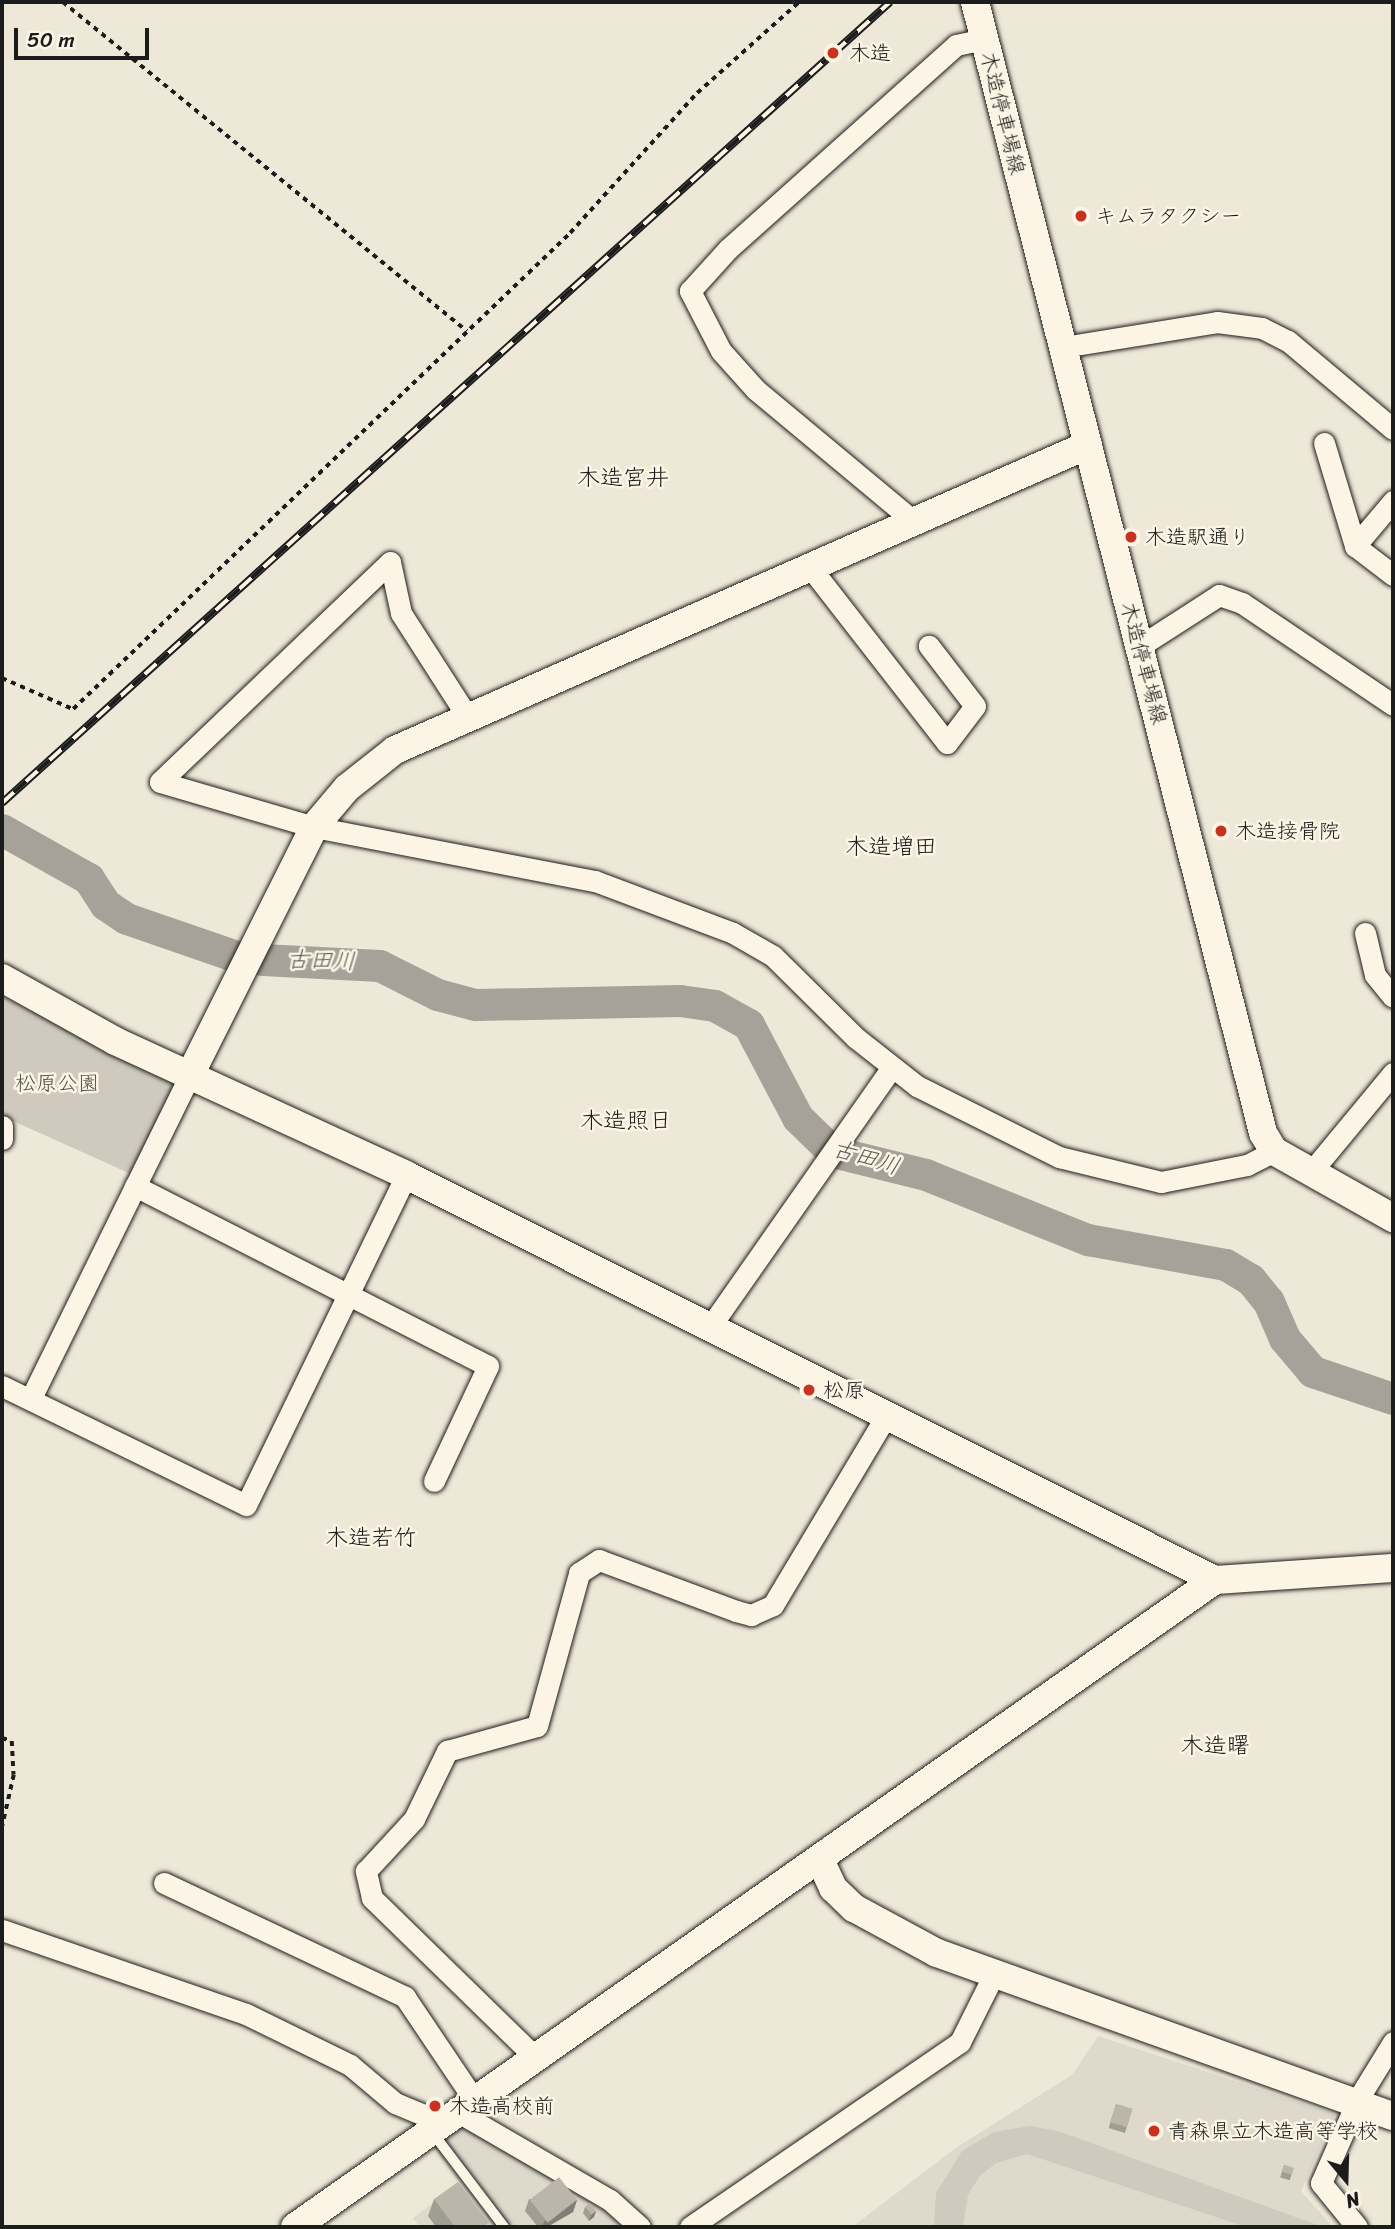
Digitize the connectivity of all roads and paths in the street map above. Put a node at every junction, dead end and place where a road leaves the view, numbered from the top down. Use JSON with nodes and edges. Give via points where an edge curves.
{"nodes":[{"id":1,"x":63,"y":2,"type":"edge"},
{"id":2,"x":799,"y":2,"type":"edge"},
{"id":3,"x":975,"y":2,"type":"edge"},
{"id":4,"x":984,"y":39,"type":"junction"},
{"id":5,"x":467,"y":331,"type":"junction"},
{"id":6,"x":1063,"y":347,"type":"junction"},
{"id":7,"x":1393,"y":429,"type":"edge"},
{"id":8,"x":1324,"y":443,"type":"dead end"},
{"id":9,"x":1088,"y":445,"type":"junction"},
{"id":10,"x":1393,"y":501,"type":"edge"},
{"id":11,"x":911,"y":519,"type":"junction"},
{"id":12,"x":1355,"y":546,"type":"junction"},
{"id":13,"x":810,"y":567,"type":"junction"},
{"id":14,"x":1393,"y":575,"type":"edge"},
{"id":15,"x":929,"y":646,"type":"dead end"},
{"id":16,"x":1139,"y":646,"type":"junction"},
{"id":17,"x":2,"y":678,"type":"edge"},
{"id":18,"x":1393,"y":705,"type":"edge"},
{"id":19,"x":467,"y":716,"type":"junction"},
{"id":20,"x":314,"y":827,"type":"junction"},
{"id":21,"x":1365,"y":933,"type":"dead end"},
{"id":22,"x":2,"y":978,"type":"edge"},
{"id":23,"x":1393,"y":997,"type":"edge"},
{"id":24,"x":892,"y":1067,"type":"junction"},
{"id":25,"x":1393,"y":1073,"type":"edge"},
{"id":26,"x":190,"y":1075,"type":"junction"},
{"id":27,"x":2,"y":1126,"type":"edge"},
{"id":28,"x":2,"y":1139,"type":"edge"},
{"id":29,"x":1274,"y":1151,"type":"junction"},
{"id":30,"x":1311,"y":1172,"type":"junction"},
{"id":31,"x":406,"y":1175,"type":"junction"},
{"id":32,"x":135,"y":1186,"type":"junction"},
{"id":33,"x":1393,"y":1218,"type":"edge"},
{"id":34,"x":349,"y":1292,"type":"junction"},
{"id":35,"x":710,"y":1327,"type":"junction"},
{"id":36,"x":2,"y":1386,"type":"edge"},
{"id":37,"x":31,"y":1398,"type":"junction"},
{"id":38,"x":886,"y":1416,"type":"junction"},
{"id":39,"x":434,"y":1481,"type":"dead end"},
{"id":40,"x":1393,"y":1568,"type":"edge"},
{"id":41,"x":1215,"y":1580,"type":"junction"},
{"id":42,"x":2,"y":1738,"type":"edge"},
{"id":43,"x":2,"y":1828,"type":"edge"},
{"id":44,"x":821,"y":1862,"type":"junction"},
{"id":45,"x":164,"y":1883,"type":"dead end"},
{"id":46,"x":2,"y":1930,"type":"edge"},
{"id":47,"x":993,"y":1976,"type":"junction"},
{"id":48,"x":1393,"y":2042,"type":"edge"},
{"id":49,"x":537,"y":2059,"type":"junction"},
{"id":50,"x":1358,"y":2099,"type":"junction"},
{"id":51,"x":1393,"y":2116,"type":"edge"},
{"id":52,"x":452,"y":2117,"type":"junction"},
{"id":53,"x":295,"y":2227,"type":"edge"},
{"id":54,"x":504,"y":2227,"type":"edge"},
{"id":55,"x":640,"y":2227,"type":"edge"},
{"id":56,"x":690,"y":2227,"type":"edge"},
{"id":57,"x":1357,"y":2227,"type":"edge"}],
"edges":[{"from":1,"to":5,"type":"path"},
{"from":2,"to":5,"type":"path","via":[[697,93],[570,233]]},
{"from":3,"to":4,"type":"street","name":"木造停車場線"},
{"from":4,"to":6,"type":"street","name":"木造停車場線"},
{"from":4,"to":11,"type":"street","via":[[956,45],[738,240],[690,291],[721,351],[756,390]]},
{"from":5,"to":17,"type":"path","via":[[73,709]]},
{"from":6,"to":7,"type":"street","via":[[1172,326],[1217,322],[1262,328],[1287,341]]},
{"from":6,"to":9,"type":"street","name":"木造停車場線"},
{"from":8,"to":12,"type":"street"},
{"from":9,"to":11,"type":"street"},
{"from":9,"to":16,"type":"street","name":"木造停車場線"},
{"from":10,"to":12,"type":"street"},
{"from":11,"to":13,"type":"street"},
{"from":12,"to":14,"type":"street"},
{"from":13,"to":15,"type":"street","via":[[947,743],[975,706]]},
{"from":13,"to":19,"type":"street"},
{"from":16,"to":18,"type":"street","via":[[1219,595],[1253,610]]},
{"from":16,"to":29,"type":"street","name":"木造停車場線","via":[[1258,1115]]},
{"from":19,"to":20,"type":"street","via":[[395,750],[346,788]]},
{"from":19,"to":20,"type":"street","via":[[401,613],[390,562],[160,782]]},
{"from":20,"to":24,"type":"street","via":[[595,881],[733,933],[773,956]]},
{"from":20,"to":26,"type":"street"},
{"from":21,"to":23,"type":"street","via":[[1376,975]]},
{"from":22,"to":26,"type":"street"},
{"from":24,"to":29,"type":"street","via":[[1000,1131],[1120,1177],[1194,1180]]},
{"from":24,"to":35,"type":"street"},
{"from":25,"to":30,"type":"street"},
{"from":26,"to":31,"type":"street"},
{"from":26,"to":32,"type":"street"},
{"from":27,"to":28,"type":"street"},
{"from":29,"to":30,"type":"street"},
{"from":30,"to":33,"type":"street"},
{"from":31,"to":34,"type":"street"},
{"from":31,"to":35,"type":"street"},
{"from":32,"to":34,"type":"street"},
{"from":32,"to":37,"type":"street"},
{"from":34,"to":37,"type":"street","via":[[246,1505]]},
{"from":34,"to":39,"type":"street","via":[[488,1366]]},
{"from":35,"to":38,"type":"street"},
{"from":36,"to":37,"type":"street"},
{"from":38,"to":41,"type":"street"},
{"from":38,"to":49,"type":"street","via":[[773,1605],[751,1615],[598,1560],[579,1573],[537,1726],[447,1751],[414,1819],[366,1871],[372,1898]]},
{"from":40,"to":41,"type":"street"},
{"from":41,"to":44,"type":"street"},
{"from":42,"to":43,"type":"path","via":[[12,1741],[14,1774]]},
{"from":44,"to":47,"type":"street","via":[[833,1888],[854,1908]]},
{"from":44,"to":49,"type":"street"},
{"from":45,"to":52,"type":"street","via":[[405,1997]]},
{"from":46,"to":52,"type":"street","via":[[246,2014],[350,2065],[395,2102]]},
{"from":47,"to":50,"type":"street"},
{"from":47,"to":56,"type":"street","via":[[960,2042]]},
{"from":48,"to":50,"type":"street"},
{"from":49,"to":52,"type":"street"},
{"from":50,"to":51,"type":"street"},
{"from":50,"to":57,"type":"street","via":[[1321,2183]]},
{"from":52,"to":53,"type":"street"},
{"from":52,"to":54,"type":"lane"},
{"from":52,"to":55,"type":"street","via":[[610,2200]]}]}
